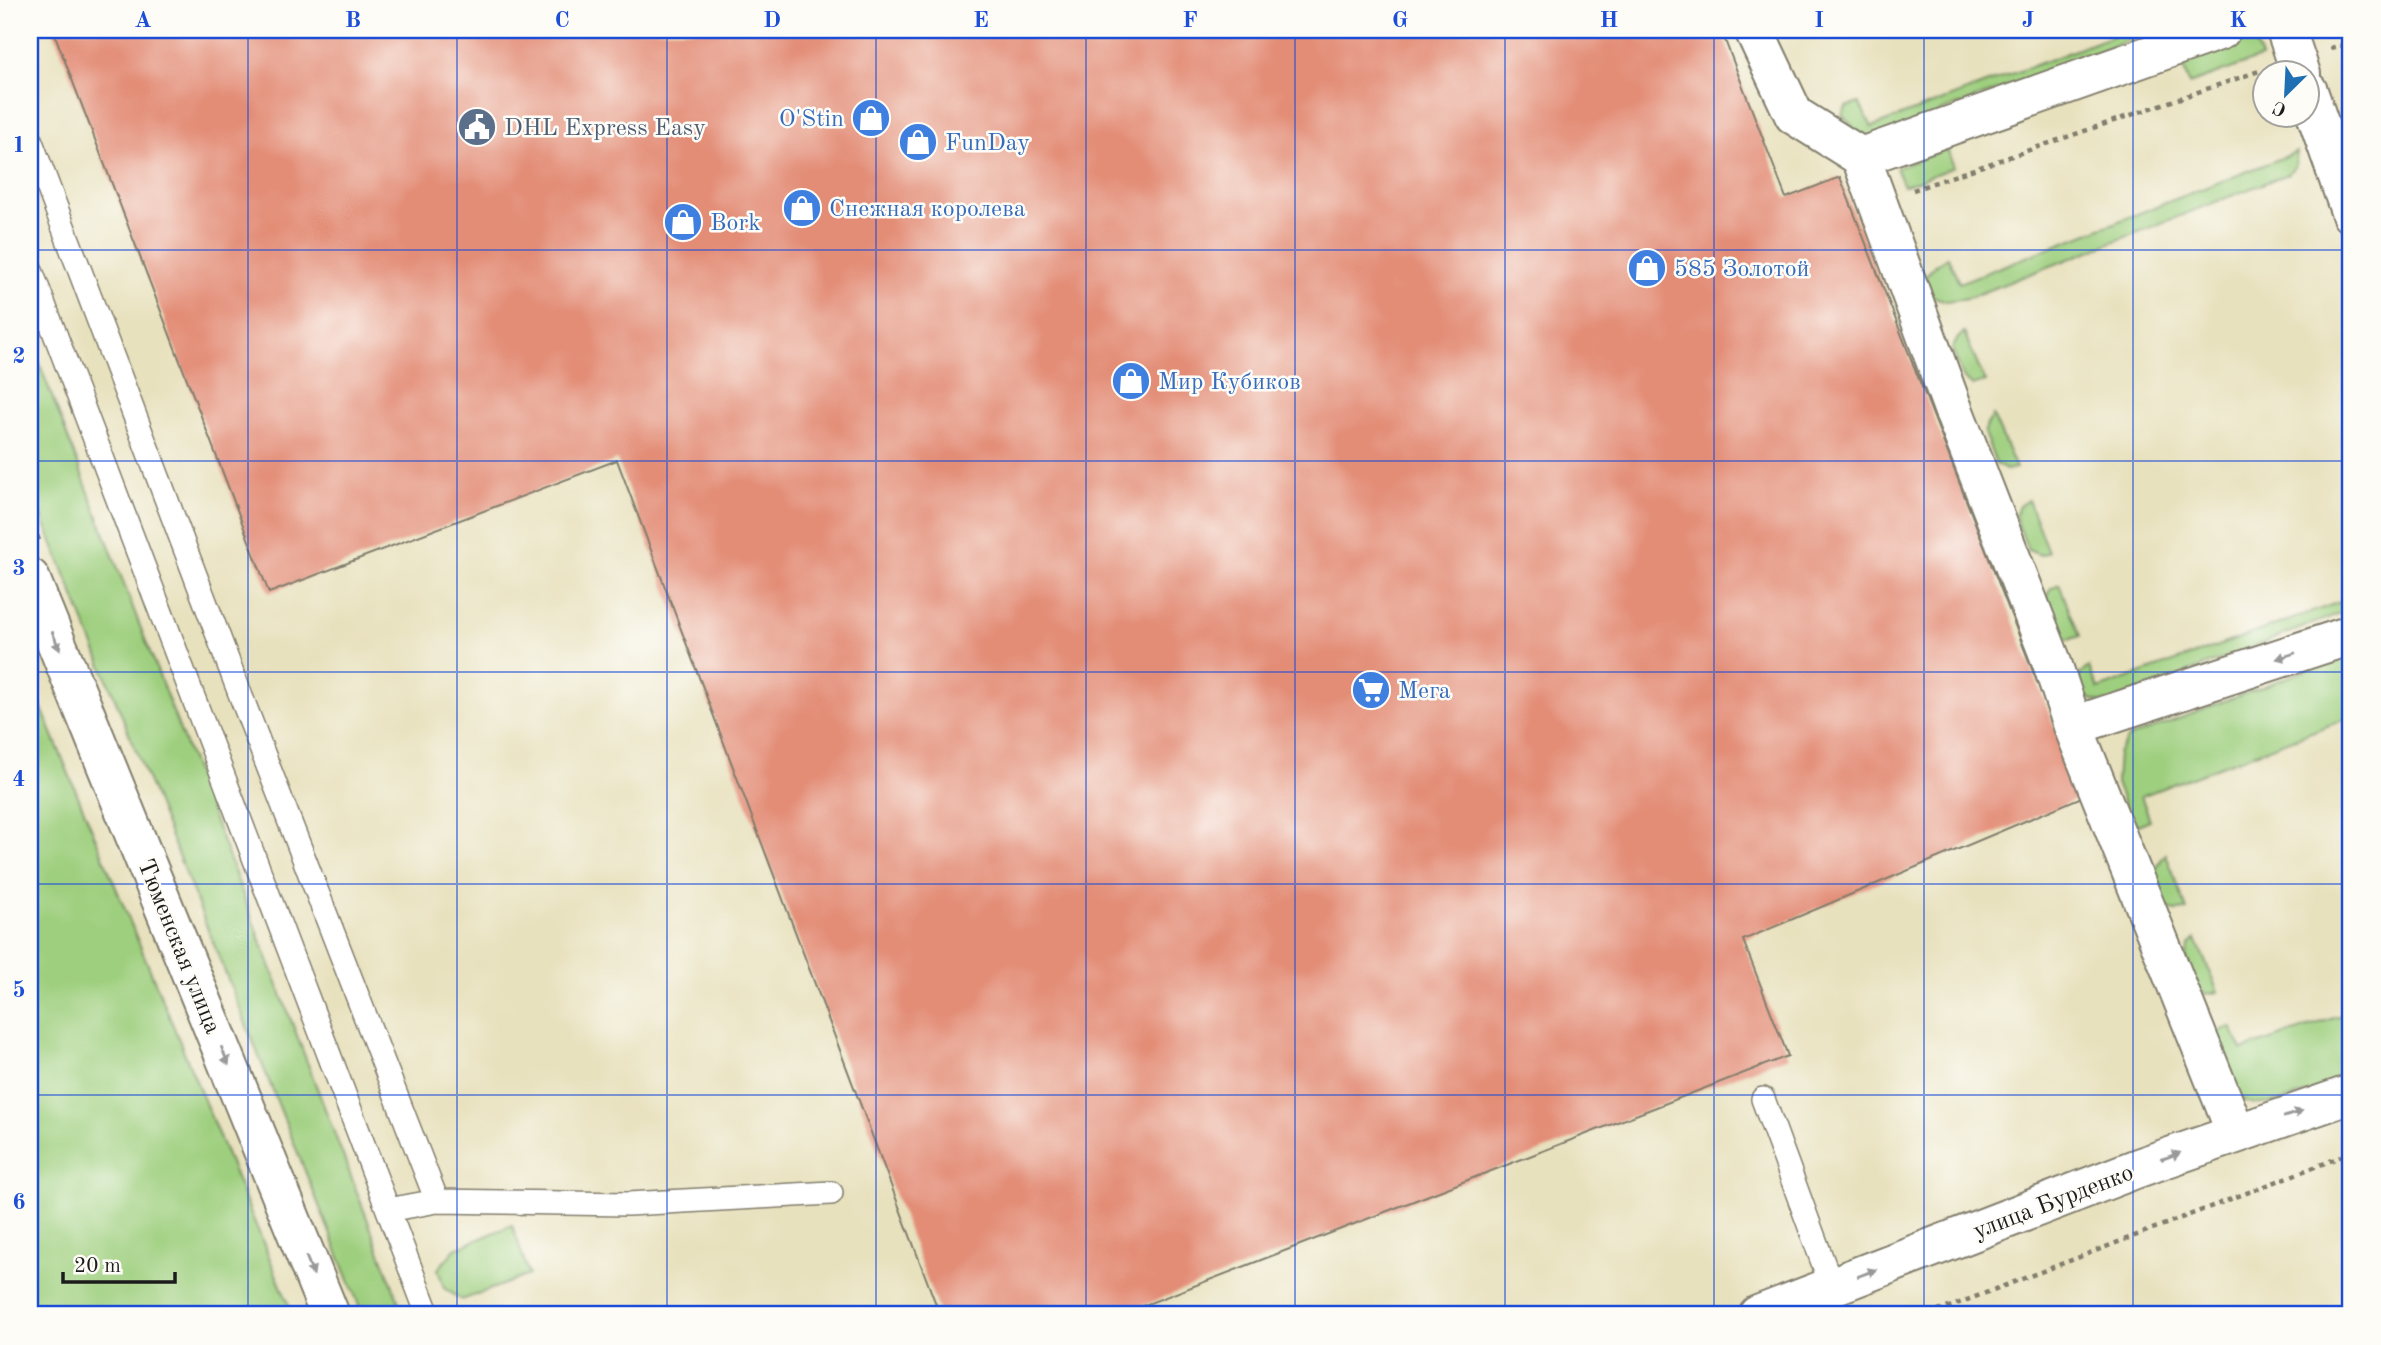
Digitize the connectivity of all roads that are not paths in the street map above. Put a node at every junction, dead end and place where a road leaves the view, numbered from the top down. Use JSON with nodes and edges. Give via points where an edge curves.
{"nodes":[{"id":1,"x":1754,"y":30,"type":"edge"},
{"id":2,"x":2221,"y":30,"type":"edge"},
{"id":3,"x":2322,"y":130,"type":"edge"},
{"id":4,"x":30,"y":139,"type":"edge"},
{"id":5,"x":1861,"y":157,"type":"junction"},
{"id":6,"x":2351,"y":214,"type":"edge"},
{"id":7,"x":30,"y":268,"type":"edge"},
{"id":8,"x":30,"y":578,"type":"edge"},
{"id":9,"x":2351,"y":635,"type":"edge"},
{"id":10,"x":2064,"y":729,"type":"junction"},
{"id":11,"x":2351,"y":1094,"type":"edge"},
{"id":12,"x":1763,"y":1099,"type":"dead end"},
{"id":13,"x":2236,"y":1133,"type":"junction"},
{"id":14,"x":831,"y":1193,"type":"dead end"},
{"id":15,"x":437,"y":1201,"type":"junction"},
{"id":16,"x":388,"y":1210,"type":"junction"},
{"id":17,"x":1832,"y":1287,"type":"junction"},
{"id":18,"x":330,"y":1315,"type":"edge"},
{"id":19,"x":428,"y":1315,"type":"edge"},
{"id":20,"x":1758,"y":1315,"type":"edge"}],
"edges":[{"from":1,"to":5,"type":"street","via":[[1794,115]]},
{"from":2,"to":5,"type":"street"},
{"from":3,"to":6,"type":"street"},
{"from":4,"to":15,"type":"lane"},
{"from":5,"to":10,"type":"street","via":[[2050,660]]},
{"from":7,"to":16,"type":"lane"},
{"from":8,"to":18,"type":"street","name":"Тюменская улица","one_way":true},
{"from":9,"to":10,"type":"street","one_way":true},
{"from":10,"to":13,"type":"street"},
{"from":13,"to":11,"type":"street","name":"улица Бурденко","one_way":true},
{"from":12,"to":17,"type":"lane"},
{"from":17,"to":13,"type":"street","name":"улица Бурденко","one_way":true},
{"from":14,"to":15,"type":"lane","via":[[628,1204]]},
{"from":15,"to":16,"type":"lane"},
{"from":16,"to":19,"type":"lane"},
{"from":17,"to":20,"type":"street","name":"улица Бурденко"}]}
